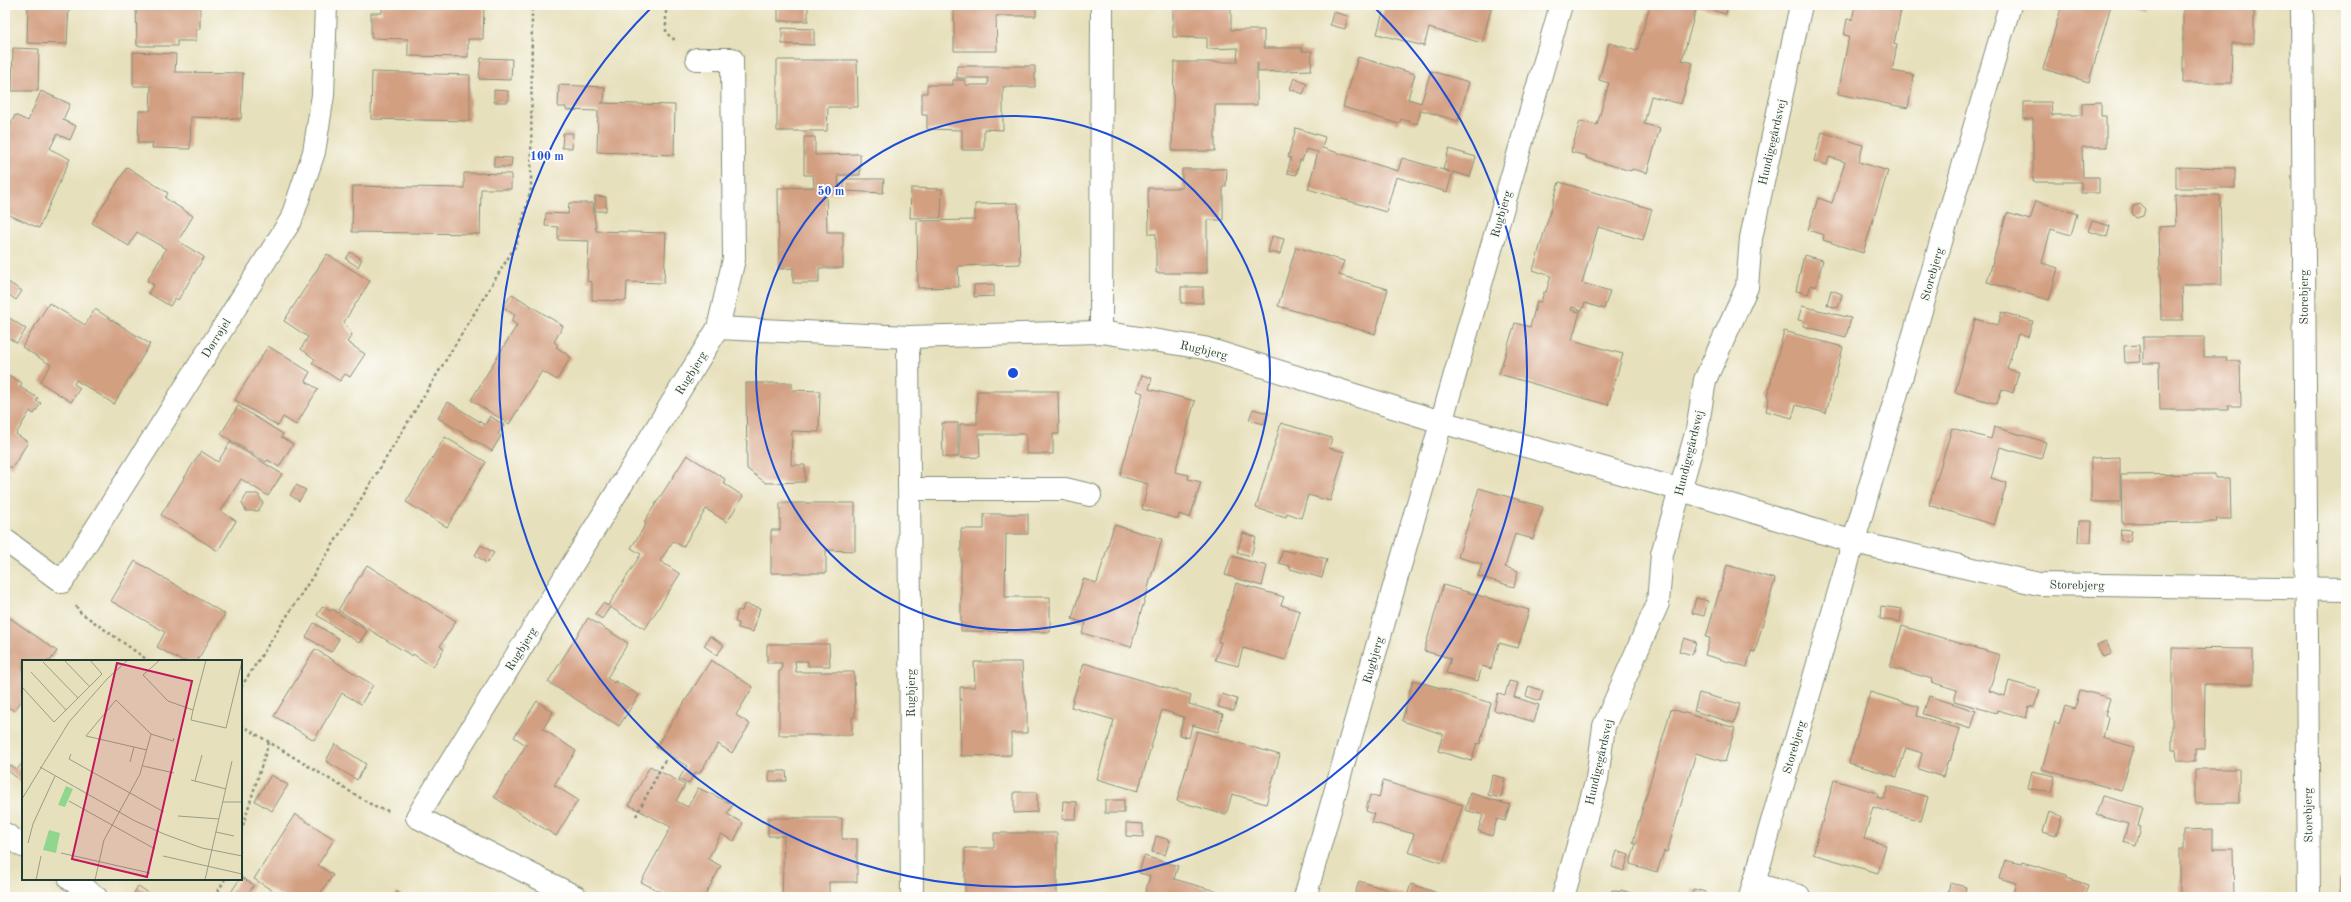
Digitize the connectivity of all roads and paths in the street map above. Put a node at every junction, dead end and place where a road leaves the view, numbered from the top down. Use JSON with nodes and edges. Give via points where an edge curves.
{"nodes":[{"id":1,"x":326,"y":5,"type":"edge"},
{"id":2,"x":532,"y":5,"type":"edge"},
{"id":3,"x":666,"y":5,"type":"edge"},
{"id":4,"x":1102,"y":5,"type":"edge"},
{"id":5,"x":1561,"y":5,"type":"edge"},
{"id":6,"x":1801,"y":5,"type":"edge"},
{"id":7,"x":2010,"y":5,"type":"edge"},
{"id":8,"x":2302,"y":5,"type":"edge"},
{"id":9,"x":697,"y":59,"type":"joint"},
{"id":10,"x":718,"y":328,"type":"junction"},
{"id":11,"x":1101,"y":332,"type":"junction"},
{"id":12,"x":908,"y":337,"type":"junction"},
{"id":13,"x":1441,"y":422,"type":"junction"},
{"id":14,"x":910,"y":489,"type":"junction"},
{"id":15,"x":1681,"y":490,"type":"junction"},
{"id":16,"x":1090,"y":495,"type":"dead end"},
{"id":17,"x":5,"y":540,"type":"edge"},
{"id":18,"x":1854,"y":542,"type":"junction"},
{"id":19,"x":62,"y":582,"type":"junction"},
{"id":20,"x":2306,"y":589,"type":"junction"},
{"id":21,"x":2346,"y":589,"type":"edge"},
{"id":22,"x":148,"y":660,"type":"edge"},
{"id":23,"x":242,"y":685,"type":"edge"},
{"id":24,"x":242,"y":726,"type":"edge"},
{"id":25,"x":269,"y":742,"type":"junction"},
{"id":26,"x":665,"y":760,"type":"dead end"},
{"id":27,"x":636,"y":816,"type":"dead end"},
{"id":28,"x":417,"y":817,"type":"junction"},
{"id":29,"x":242,"y":828,"type":"edge"},
{"id":30,"x":5,"y":834,"type":"edge"},
{"id":31,"x":22,"y":845,"type":"edge"},
{"id":32,"x":71,"y":880,"type":"edge"},
{"id":33,"x":224,"y":880,"type":"edge"},
{"id":34,"x":1752,"y":890,"type":"edge"},
{"id":35,"x":1799,"y":896,"type":"dead end"},
{"id":36,"x":96,"y":897,"type":"edge"},
{"id":37,"x":215,"y":897,"type":"edge"},
{"id":38,"x":576,"y":897,"type":"edge"},
{"id":39,"x":912,"y":897,"type":"edge"},
{"id":40,"x":1305,"y":897,"type":"edge"},
{"id":41,"x":1563,"y":897,"type":"edge"},
{"id":42,"x":2309,"y":897,"type":"edge"}],
"edges":[{"from":1,"to":19,"type":"street","name":"Dørrøjel","via":[[323,95],[314,152],[291,220]]},
{"from":2,"to":23,"type":"path","via":[[531,189],[516,245],[335,541]]},
{"from":3,"to":9,"type":"path","via":[[666,33]]},
{"from":4,"to":11,"type":"street"},
{"from":5,"to":13,"type":"street","name":"Rugbjerg"},
{"from":6,"to":15,"type":"street","name":"Hundigegårdsvej","via":[[1751,238],[1747,287],[1705,380],[1697,430]]},
{"from":7,"to":18,"type":"street","name":"Storebjerg"},
{"from":8,"to":20,"type":"street","name":"Storebjerg"},
{"from":9,"to":10,"type":"street","name":"Rugbjerg","via":[[732,59],[734,259]]},
{"from":10,"to":12,"type":"street","name":"Rugbjerg"},
{"from":10,"to":28,"type":"street","name":"Rugbjerg"},
{"from":11,"to":12,"type":"street","name":"Rugbjerg"},
{"from":11,"to":13,"type":"street","name":"Rugbjerg","via":[[1204,348]]},
{"from":12,"to":14,"type":"street","name":"Rugbjerg"},
{"from":13,"to":15,"type":"street","name":"Rugbjerg"},
{"from":13,"to":40,"type":"street","name":"Rugbjerg"},
{"from":14,"to":16,"type":"street","via":[[1065,490]]},
{"from":14,"to":39,"type":"street","name":"Rugbjerg"},
{"from":15,"to":18,"type":"street","name":"Storebjerg"},
{"from":15,"to":41,"type":"street","name":"Hundigegårdsvej","via":[[1662,554],[1658,603],[1604,726],[1597,779]]},
{"from":17,"to":19,"type":"street"},
{"from":18,"to":20,"type":"street","name":"Storebjerg","via":[[2040,584]]},
{"from":18,"to":34,"type":"street","name":"Storebjerg"},
{"from":19,"to":22,"type":"path","via":[[80,612]]},
{"from":20,"to":21,"type":"street","name":"Storebjerg"},
{"from":20,"to":42,"type":"street","name":"Storebjerg"},
{"from":24,"to":25,"type":"path"},
{"from":25,"to":28,"type":"path","via":[[376,808]]},
{"from":25,"to":29,"type":"path"},
{"from":26,"to":27,"type":"path"},
{"from":28,"to":38,"type":"street"},
{"from":30,"to":31,"type":"street"},
{"from":32,"to":36,"type":"street"},
{"from":33,"to":37,"type":"path"},
{"from":34,"to":35,"type":"street","name":"Storebjerg"}]}
